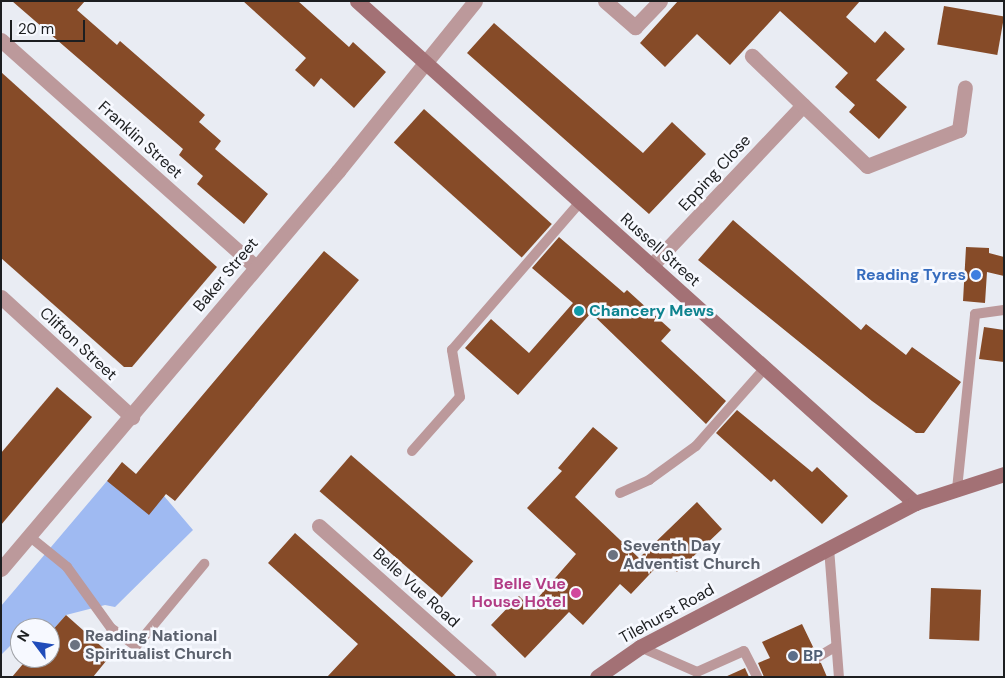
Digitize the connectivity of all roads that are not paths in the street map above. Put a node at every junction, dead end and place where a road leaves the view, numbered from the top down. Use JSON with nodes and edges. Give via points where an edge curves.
{"nodes":[{"id":1,"x":357,"y":1,"type":"edge"},
{"id":2,"x":475,"y":1,"type":"edge"},
{"id":3,"x":605,"y":1,"type":"edge"},
{"id":4,"x":660,"y":1,"type":"edge"},
{"id":5,"x":1,"y":40,"type":"edge"},
{"id":6,"x":752,"y":56,"type":"dead end"},
{"id":7,"x":426,"y":63,"type":"junction"},
{"id":8,"x":965,"y":87,"type":"dead end"},
{"id":9,"x":803,"y":105,"type":"junction"},
{"id":10,"x":580,"y":202,"type":"junction"},
{"id":11,"x":255,"y":266,"type":"junction"},
{"id":12,"x":651,"y":266,"type":"junction"},
{"id":13,"x":1,"y":297,"type":"edge"},
{"id":14,"x":1004,"y":310,"type":"edge"},
{"id":15,"x":765,"y":368,"type":"junction"},
{"id":16,"x":132,"y":417,"type":"junction"},
{"id":17,"x":412,"y":451,"type":"dead end"},
{"id":18,"x":1004,"y":474,"type":"edge"},
{"id":19,"x":957,"y":489,"type":"junction"},
{"id":20,"x":620,"y":493,"type":"dead end"},
{"id":21,"x":915,"y":503,"type":"junction"},
{"id":22,"x":320,"y":526,"type":"dead end"},
{"id":23,"x":29,"y":536,"type":"junction"},
{"id":24,"x":829,"y":548,"type":"junction"},
{"id":25,"x":3,"y":563,"type":"edge"},
{"id":26,"x":204,"y":564,"type":"dead end"},
{"id":27,"x":836,"y":646,"type":"junction"},
{"id":28,"x":640,"y":647,"type":"junction"},
{"id":29,"x":818,"y":657,"type":"dead end"},
{"id":30,"x":489,"y":677,"type":"edge"},
{"id":31,"x":597,"y":677,"type":"edge"},
{"id":32,"x":757,"y":677,"type":"edge"},
{"id":33,"x":839,"y":677,"type":"edge"}],
"edges":[{"from":1,"to":7,"type":"street","name":"Russell Street"},
{"from":2,"to":7,"type":"street","name":"Baker Street"},
{"from":3,"to":4,"type":"street","via":[[635,27]]},
{"from":5,"to":11,"type":"street","name":"Franklin Street"},
{"from":6,"to":9,"type":"street"},
{"from":7,"to":10,"type":"street","name":"Russell Street"},
{"from":7,"to":11,"type":"street","name":"Baker Street"},
{"from":8,"to":9,"type":"street","via":[[959,130],[866,166]]},
{"from":9,"to":12,"type":"street","name":"Epping Close"},
{"from":10,"to":12,"type":"street","name":"Russell Street"},
{"from":10,"to":17,"type":"lane","via":[[452,350],[460,398]]},
{"from":11,"to":16,"type":"street","name":"Baker Street"},
{"from":12,"to":15,"type":"street","name":"Russell Street"},
{"from":13,"to":16,"type":"street","name":"Clifton Street"},
{"from":14,"to":19,"type":"lane","via":[[975,314]]},
{"from":15,"to":20,"type":"lane","via":[[696,446],[649,480]]},
{"from":15,"to":21,"type":"street","name":"Russell Street"},
{"from":16,"to":23,"type":"street","name":"Baker Street"},
{"from":18,"to":19,"type":"street"},
{"from":19,"to":21,"type":"street"},
{"from":21,"to":24,"type":"street","name":"Tilehurst Road"},
{"from":22,"to":30,"type":"street","name":"Belle Vue Road"},
{"from":23,"to":25,"type":"street","name":"Baker Street"},
{"from":23,"to":26,"type":"lane","via":[[67,567],[112,628],[136,646]]},
{"from":24,"to":27,"type":"lane"},
{"from":24,"to":28,"type":"street","name":"Tilehurst Road"},
{"from":27,"to":29,"type":"lane"},
{"from":27,"to":33,"type":"lane"},
{"from":28,"to":31,"type":"street","name":"Tilehurst Road"},
{"from":28,"to":32,"type":"lane","via":[[697,672],[744,652]]}]}
